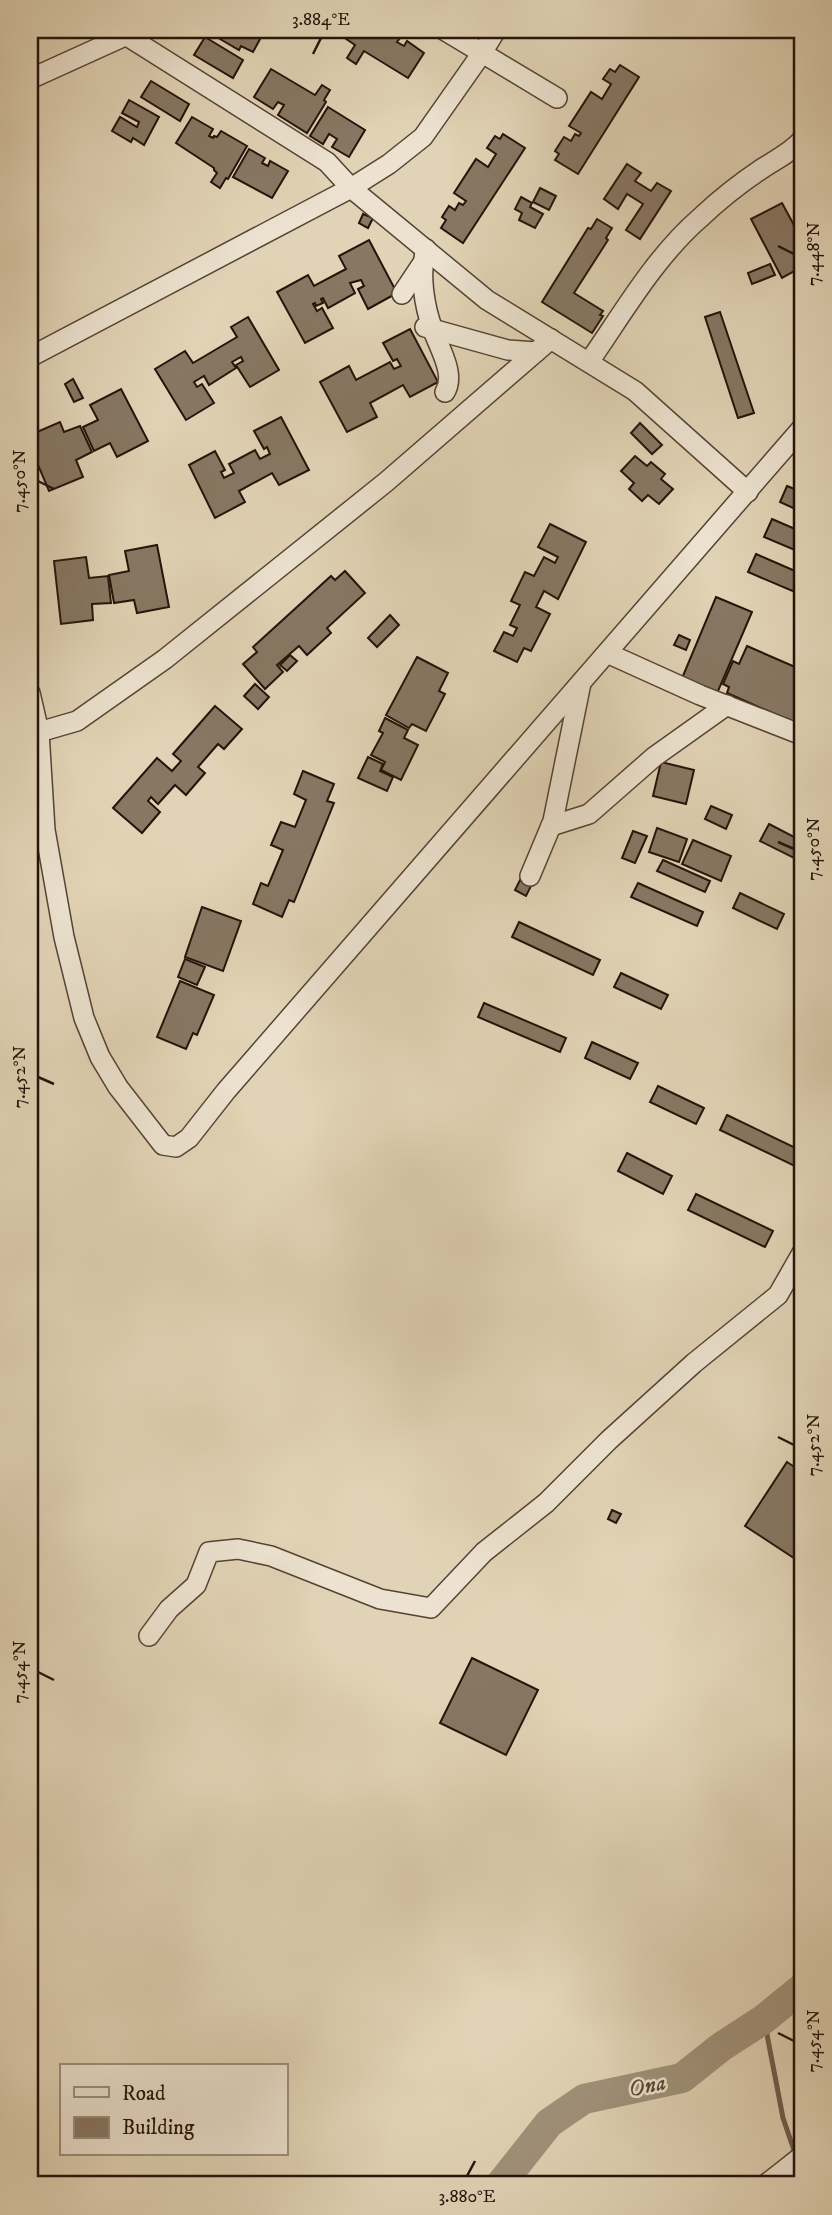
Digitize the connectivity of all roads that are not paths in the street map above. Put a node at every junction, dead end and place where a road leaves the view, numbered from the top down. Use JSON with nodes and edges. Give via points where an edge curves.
{"nodes":[{"id":1,"x":444,"y":30,"type":"edge"},
{"id":2,"x":496,"y":30,"type":"edge"},
{"id":3,"x":133,"y":33,"type":"edge"},
{"id":4,"x":482,"y":53,"type":"junction"},
{"id":5,"x":30,"y":79,"type":"edge"},
{"id":6,"x":557,"y":98,"type":"dead end"},
{"id":7,"x":802,"y":140,"type":"edge"},
{"id":8,"x":351,"y":188,"type":"junction"},
{"id":9,"x":424,"y":256,"type":"junction"},
{"id":10,"x":402,"y":294,"type":"dead end"},
{"id":11,"x":425,"y":327,"type":"junction"},
{"id":12,"x":544,"y":345,"type":"junction"},
{"id":13,"x":30,"y":357,"type":"edge"},
{"id":14,"x":589,"y":362,"type":"junction"},
{"id":15,"x":445,"y":392,"type":"dead end"},
{"id":16,"x":802,"y":428,"type":"edge"},
{"id":17,"x":748,"y":492,"type":"junction"},
{"id":18,"x":607,"y":653,"type":"junction"},
{"id":19,"x":581,"y":682,"type":"junction"},
{"id":20,"x":30,"y":693,"type":"edge"},
{"id":21,"x":727,"y":705,"type":"junction"},
{"id":22,"x":39,"y":732,"type":"junction"},
{"id":23,"x":802,"y":735,"type":"edge"},
{"id":24,"x":551,"y":826,"type":"junction"},
{"id":25,"x":530,"y":876,"type":"dead end"},
{"id":26,"x":802,"y":1252,"type":"edge"},
{"id":27,"x":149,"y":1636,"type":"dead end"},
{"id":28,"x":802,"y":2156,"type":"edge"},
{"id":29,"x":771,"y":2181,"type":"edge"}],
"edges":[{"from":1,"to":4,"type":"street"},
{"from":2,"to":4,"type":"street"},
{"from":3,"to":5,"type":"street"},
{"from":3,"to":8,"type":"street","via":[[327,162]]},
{"from":4,"to":6,"type":"street"},
{"from":4,"to":8,"type":"street","via":[[423,137]]},
{"from":7,"to":14,"type":"street","via":[[699,218],[671,247]]},
{"from":8,"to":9,"type":"street"},
{"from":8,"to":13,"type":"street"},
{"from":9,"to":10,"type":"street"},
{"from":9,"to":11,"type":"street"},
{"from":9,"to":12,"type":"street"},
{"from":11,"to":12,"type":"street","via":[[509,350]]},
{"from":11,"to":15,"type":"street","via":[[447,367],[449,387]]},
{"from":12,"to":14,"type":"street"},
{"from":12,"to":22,"type":"street","via":[[386,482],[165,659],[78,721]]},
{"from":14,"to":17,"type":"street","via":[[635,391]]},
{"from":16,"to":17,"type":"street"},
{"from":17,"to":18,"type":"street"},
{"from":18,"to":19,"type":"street"},
{"from":18,"to":21,"type":"street"},
{"from":19,"to":22,"type":"street","via":[[176,1147],[163,1145],[118,1087],[84,1018],[45,830]]},
{"from":19,"to":24,"type":"street"},
{"from":20,"to":22,"type":"street"},
{"from":21,"to":23,"type":"street"},
{"from":21,"to":24,"type":"street","via":[[654,757],[589,814]]},
{"from":24,"to":25,"type":"street"},
{"from":26,"to":27,"type":"street","via":[[778,1295],[694,1363],[546,1503],[484,1552],[431,1608],[380,1599],[271,1556],[238,1549],[209,1552],[196,1585],[169,1609]]},
{"from":28,"to":29,"type":"street"}]}
